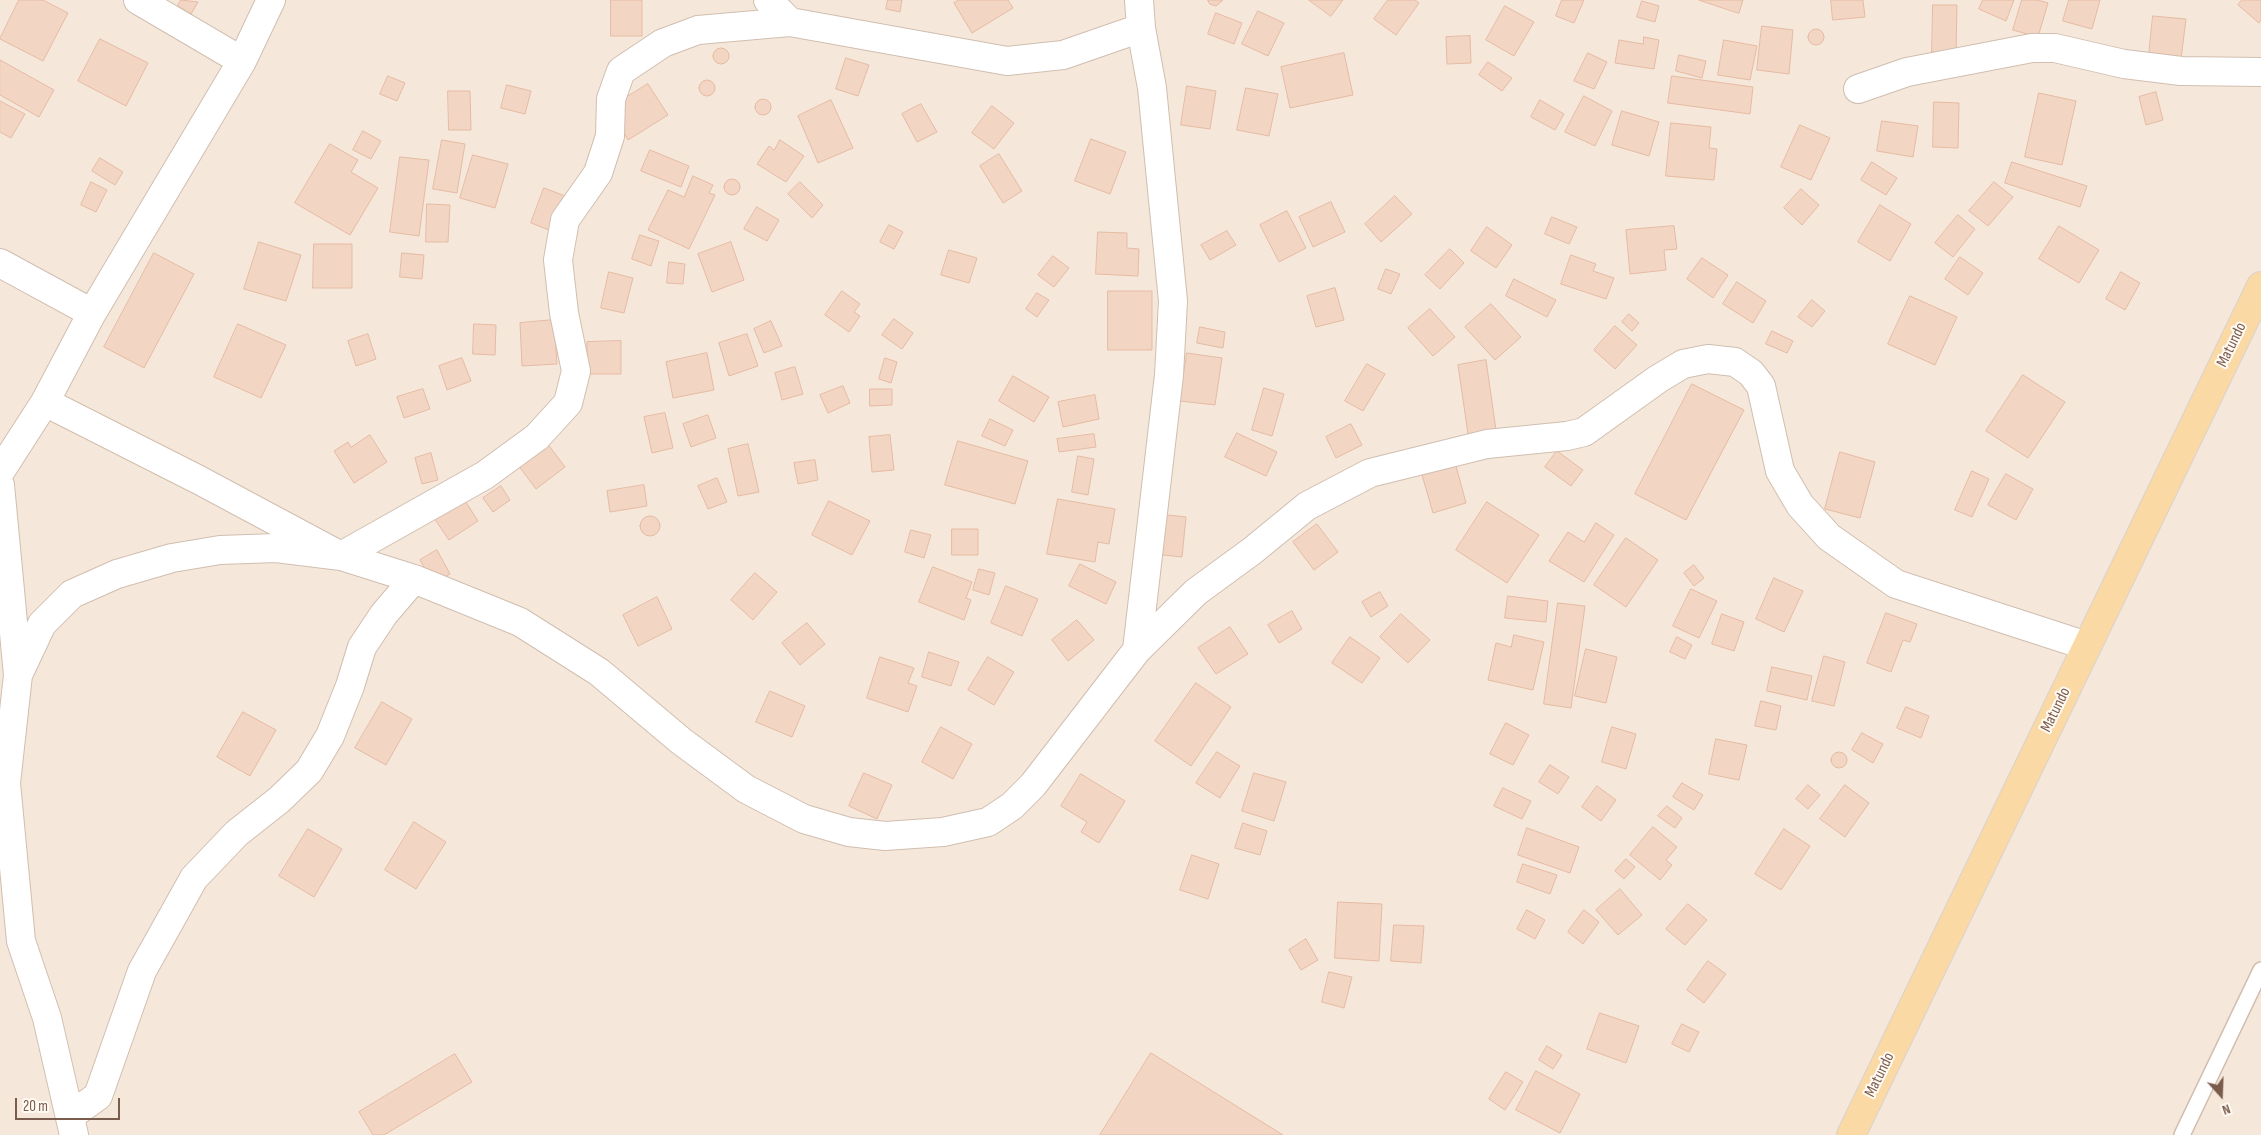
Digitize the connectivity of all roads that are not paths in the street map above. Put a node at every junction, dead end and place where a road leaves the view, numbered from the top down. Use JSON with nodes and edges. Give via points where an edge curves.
{"nodes":[{"id":1,"x":138,"y":0,"type":"edge"},
{"id":2,"x":271,"y":0,"type":"edge"},
{"id":3,"x":768,"y":0,"type":"edge"},
{"id":4,"x":1140,"y":0,"type":"edge"},
{"id":5,"x":790,"y":22,"type":"junction"},
{"id":6,"x":1141,"y":28,"type":"junction"},
{"id":7,"x":242,"y":62,"type":"junction"},
{"id":8,"x":2261,"y":72,"type":"edge"},
{"id":9,"x":1858,"y":89,"type":"dead end"},
{"id":10,"x":0,"y":263,"type":"edge"},
{"id":11,"x":2261,"y":286,"type":"edge"},
{"id":12,"x":92,"y":312,"type":"junction"},
{"id":13,"x":45,"y":402,"type":"junction"},
{"id":14,"x":0,"y":472,"type":"edge"},
{"id":15,"x":0,"y":485,"type":"edge"},
{"id":16,"x":341,"y":556,"type":"junction"},
{"id":17,"x":414,"y":579,"type":"junction"},
{"id":18,"x":2087,"y":646,"type":"junction"},
{"id":19,"x":1137,"y":650,"type":"junction"},
{"id":20,"x":18,"y":675,"type":"junction"},
{"id":21,"x":2261,"y":970,"type":"edge"},
{"id":22,"x":72,"y":1125,"type":"edge"},
{"id":23,"x":1851,"y":1135,"type":"edge"},
{"id":24,"x":2182,"y":1135,"type":"edge"}],
"edges":[{"from":1,"to":7,"type":"street"},
{"from":2,"to":7,"type":"street"},
{"from":3,"to":5,"type":"street"},
{"from":4,"to":6,"type":"street"},
{"from":5,"to":6,"type":"street","via":[[1007,61],[1063,55]]},
{"from":5,"to":16,"type":"street","via":[[698,30],[663,43],[620,71],[611,99],[610,136],[598,173],[565,220],[558,260],[564,313],[576,371],[568,403],[537,437],[485,475]]},
{"from":6,"to":19,"type":"street","via":[[1152,88],[1173,301],[1169,375]]},
{"from":7,"to":12,"type":"street"},
{"from":8,"to":9,"type":"street","via":[[2181,71],[2124,64],[2055,48],[2032,48],[1907,72]]},
{"from":10,"to":12,"type":"street"},
{"from":11,"to":18,"type":"main road","name":"Matundo"},
{"from":12,"to":13,"type":"street"},
{"from":13,"to":14,"type":"street"},
{"from":13,"to":16,"type":"street"},
{"from":15,"to":20,"type":"street"},
{"from":16,"to":17,"type":"street"},
{"from":16,"to":20,"type":"street","via":[[276,548],[220,550],[172,558],[117,574],[72,594],[42,624]]},
{"from":17,"to":19,"type":"street","via":[[520,622],[544,637],[599,672],[681,741],[746,789],[804,819],[849,832],[884,836],[943,832],[988,822],[1012,806],[1033,785]]},
{"from":17,"to":22,"type":"street","via":[[384,614],[362,647],[330,736],[309,771],[279,800],[236,833],[194,878],[142,971],[98,1096]]},
{"from":18,"to":19,"type":"street","via":[[1896,584],[1829,538],[1800,505],[1780,471],[1761,386],[1751,373],[1735,362],[1708,359],[1683,364],[1584,432],[1487,444],[1370,473],[1307,506],[1196,592]]},
{"from":18,"to":23,"type":"main road","name":"Matundo"},
{"from":20,"to":22,"type":"street","via":[[6,783],[21,941],[48,1018]]},
{"from":21,"to":24,"type":"lane"}]}
